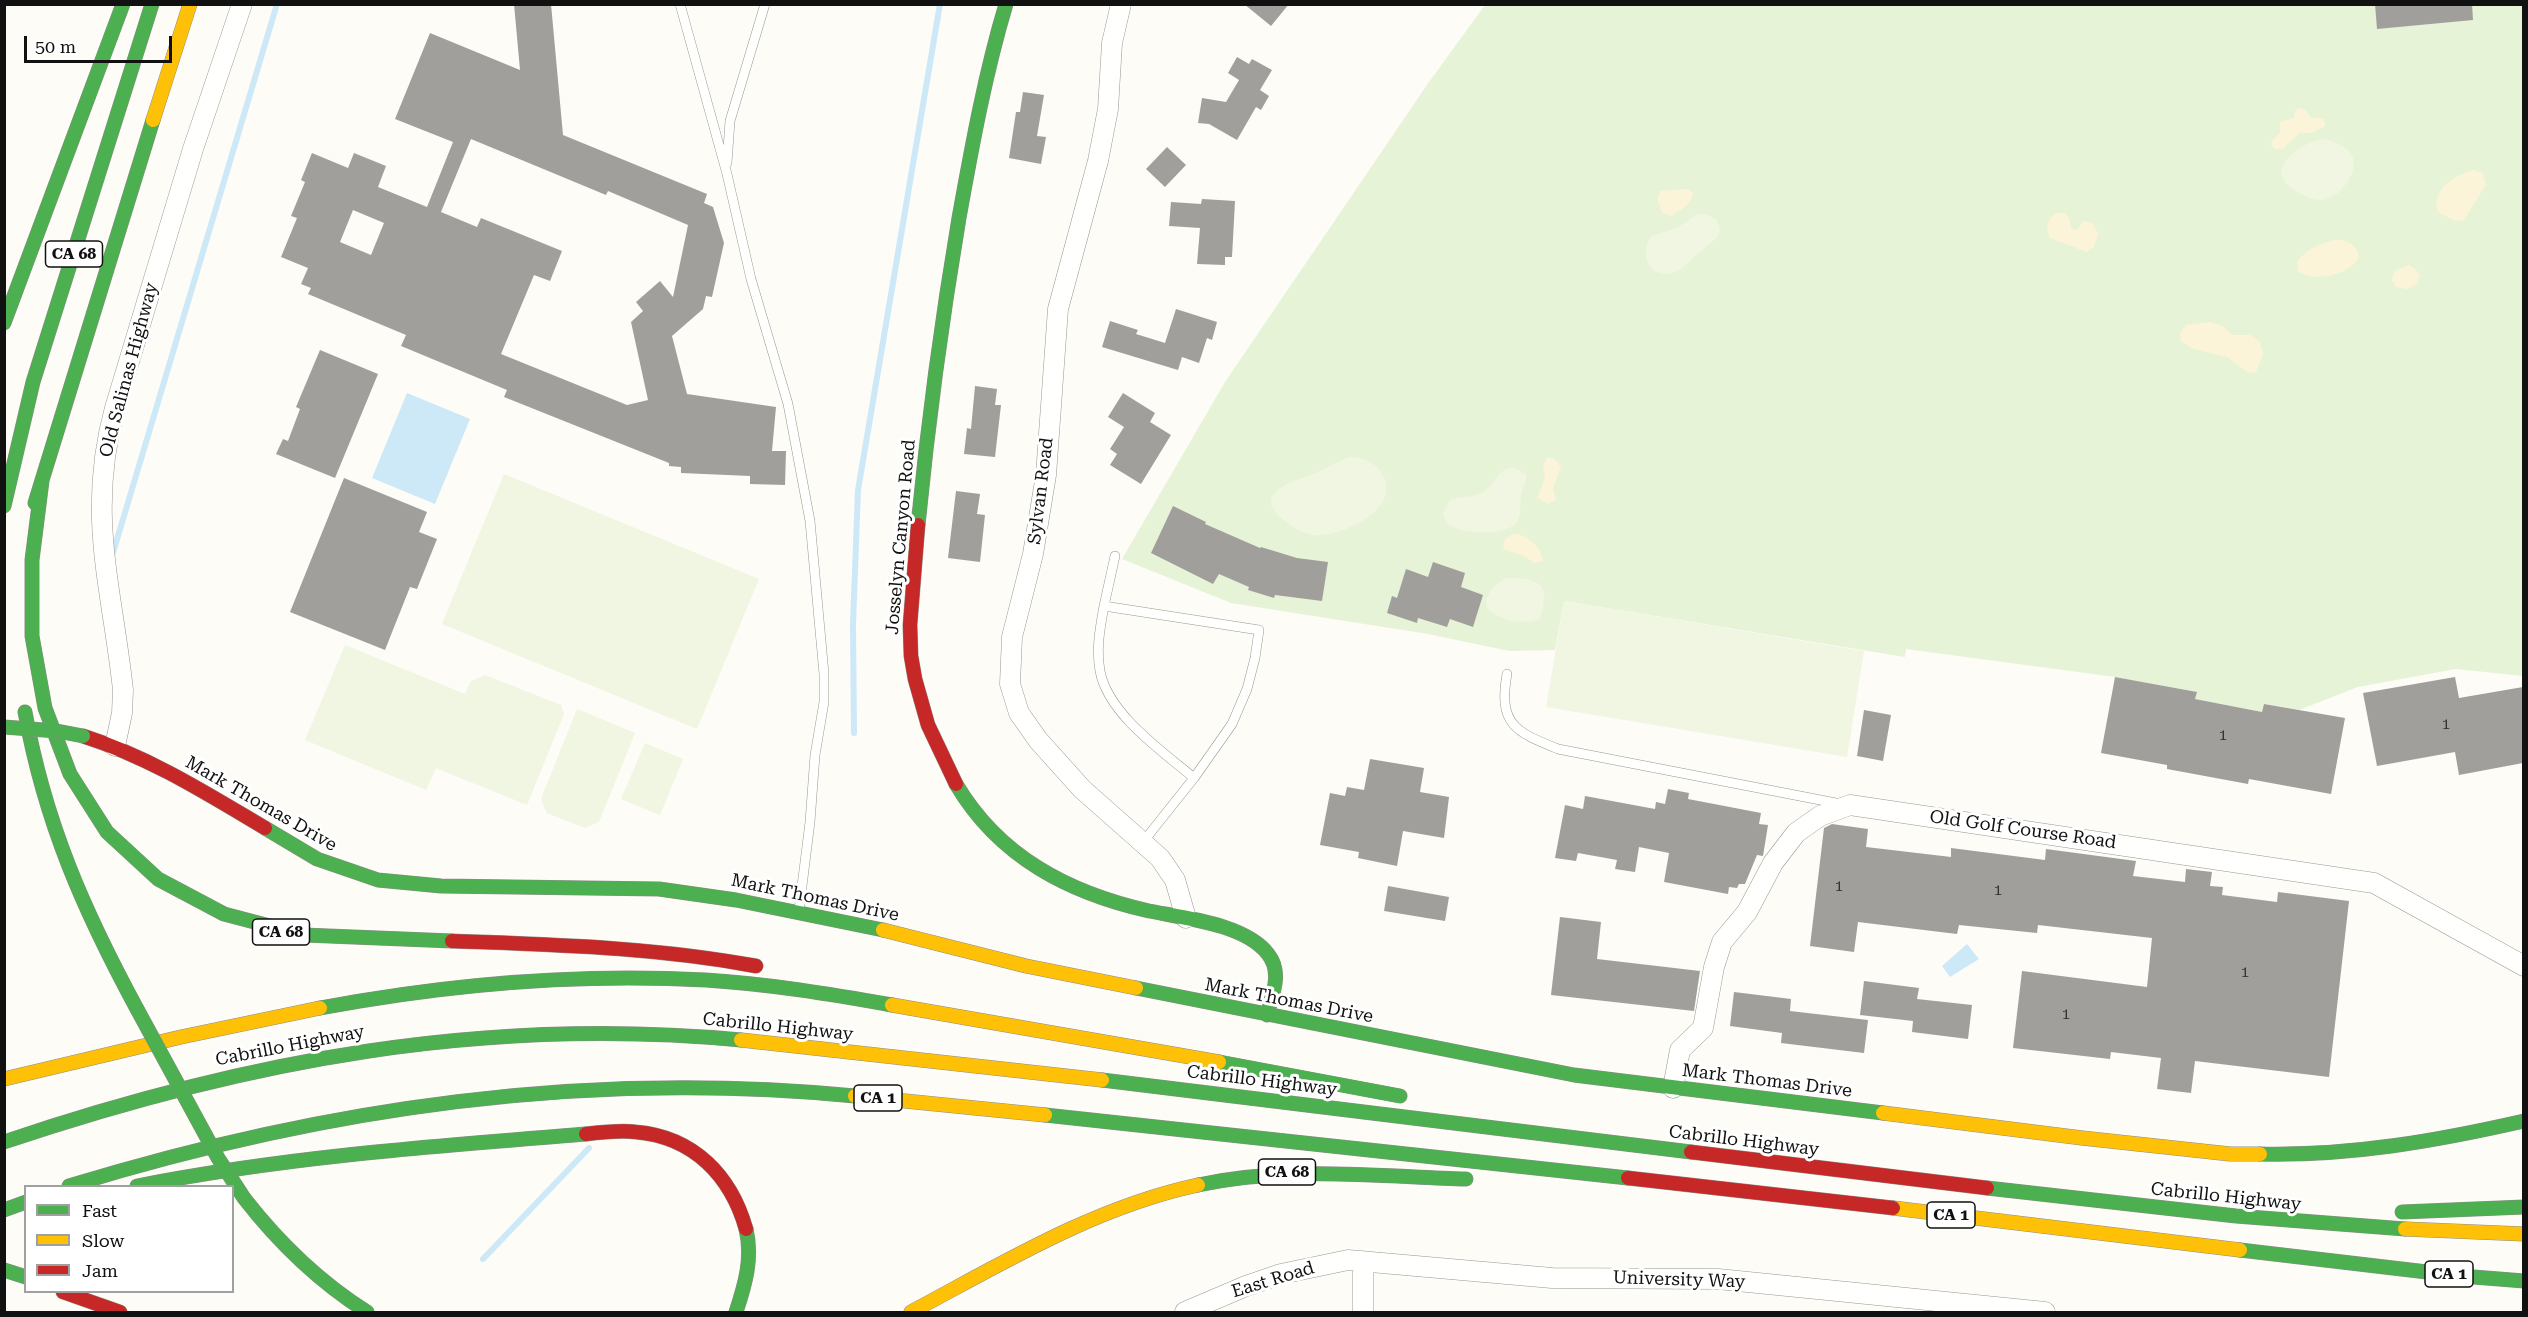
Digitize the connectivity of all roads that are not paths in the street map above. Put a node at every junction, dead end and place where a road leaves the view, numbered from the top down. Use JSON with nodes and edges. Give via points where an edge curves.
{"nodes":[{"id":1,"x":123,"y":4,"type":"edge"},
{"id":2,"x":152,"y":4,"type":"edge"},
{"id":3,"x":190,"y":4,"type":"edge"},
{"id":4,"x":242,"y":4,"type":"edge"},
{"id":5,"x":680,"y":4,"type":"edge"},
{"id":6,"x":755,"y":4,"type":"edge"},
{"id":7,"x":1006,"y":4,"type":"edge"},
{"id":8,"x":1121,"y":4,"type":"edge"},
{"id":9,"x":763,"y":9,"type":"edge"},
{"id":10,"x":727,"y":174,"type":"junction"},
{"id":11,"x":24,"y":274,"type":"junction"},
{"id":12,"x":4,"y":323,"type":"edge"},
{"id":13,"x":4,"y":337,"type":"edge"},
{"id":14,"x":42,"y":481,"type":"junction"},
{"id":15,"x":4,"y":506,"type":"edge"},
{"id":16,"x":1115,"y":556,"type":"dead end"},
{"id":17,"x":1104,"y":606,"type":"junction"},
{"id":18,"x":19,"y":646,"type":"dead end"},
{"id":19,"x":1507,"y":674,"type":"dead end"},
{"id":20,"x":23,"y":698,"type":"dead end"},
{"id":21,"x":4,"y":712,"type":"edge"},
{"id":22,"x":4,"y":726,"type":"edge"},
{"id":23,"x":10,"y":742,"type":"dead end"},
{"id":24,"x":115,"y":746,"type":"junction"},
{"id":25,"x":1194,"y":777,"type":"junction"},
{"id":26,"x":1850,"y":805,"type":"junction"},
{"id":27,"x":1143,"y":842,"type":"junction"},
{"id":28,"x":799,"y":912,"type":"junction"},
{"id":29,"x":1186,"y":918,"type":"junction"},
{"id":30,"x":2523,"y":966,"type":"edge"},
{"id":31,"x":848,"y":999,"type":"junction"},
{"id":32,"x":1267,"y":1015,"type":"junction"},
{"id":33,"x":128,"y":1034,"type":"dead end"},
{"id":34,"x":143,"y":1063,"type":"dead end"},
{"id":35,"x":4,"y":1079,"type":"edge"},
{"id":36,"x":154,"y":1082,"type":"dead end"},
{"id":37,"x":1673,"y":1088,"type":"junction"},
{"id":38,"x":1411,"y":1099,"type":"dead end"},
{"id":39,"x":1446,"y":1108,"type":"dead end"},
{"id":40,"x":170,"y":1111,"type":"dead end"},
{"id":41,"x":2520,"y":1123,"type":"edge"},
{"id":42,"x":1550,"y":1136,"type":"junction"},
{"id":43,"x":186,"y":1140,"type":"dead end"},
{"id":44,"x":4,"y":1142,"type":"edge"},
{"id":45,"x":1483,"y":1180,"type":"dead end"},
{"id":46,"x":1518,"y":1181,"type":"dead end"},
{"id":47,"x":72,"y":1185,"type":"edge"},
{"id":48,"x":143,"y":1185,"type":"edge"},
{"id":49,"x":212,"y":1185,"type":"edge"},
{"id":50,"x":1693,"y":1185,"type":"junction"},
{"id":51,"x":24,"y":1203,"type":"edge"},
{"id":52,"x":2523,"y":1207,"type":"edge"},
{"id":53,"x":24,"y":1210,"type":"edge"},
{"id":54,"x":4,"y":1212,"type":"edge"},
{"id":55,"x":2276,"y":1221,"type":"junction"},
{"id":56,"x":2523,"y":1234,"type":"edge"},
{"id":57,"x":1364,"y":1261,"type":"junction"},
{"id":58,"x":2375,"y":1265,"type":"junction"},
{"id":59,"x":4,"y":1270,"type":"edge"},
{"id":60,"x":24,"y":1276,"type":"edge"},
{"id":61,"x":2523,"y":1281,"type":"edge"},
{"id":62,"x":2462,"y":1290,"type":"dead end"},
{"id":63,"x":66,"y":1293,"type":"edge"},
{"id":64,"x":120,"y":1312,"type":"edge"},
{"id":65,"x":366,"y":1312,"type":"edge"},
{"id":66,"x":735,"y":1312,"type":"edge"},
{"id":67,"x":910,"y":1312,"type":"edge"},
{"id":68,"x":1185,"y":1312,"type":"edge"},
{"id":69,"x":1363,"y":1312,"type":"edge"},
{"id":70,"x":2044,"y":1312,"type":"edge"}],
"edges":[{"from":1,"to":11,"type":"main road"},
{"from":2,"to":15,"type":"main road","number":"CA 68","via":[[33,382]]},
{"from":3,"to":14,"type":"main road","number":"CA 68"},
{"from":4,"to":24,"type":"street","name":"Old Salinas Highway","via":[[193,149],[106,446],[100,525],[123,690]]},
{"from":5,"to":10,"type":"lane"},
{"from":6,"to":9,"type":"lane"},
{"from":7,"to":29,"type":"main road","name":"Josselyn Canyon Road","via":[[974,132],[951,265],[916,541],[910,654],[918,692],[944,765],[990,831],[1020,858],[1083,892]]},
{"from":8,"to":27,"type":"street","name":"Sylvan Road","via":[[1112,43],[1108,109],[1098,161],[1058,309],[1046,475],[1034,554],[1012,637],[1010,684],[1019,713],[1038,740],[1082,789]]},
{"from":9,"to":10,"type":"lane","via":[[730,121]]},
{"from":10,"to":28,"type":"lane","via":[[751,279],[788,404],[810,521],[816,578],[824,702]]},
{"from":11,"to":12,"type":"main road"},
{"from":11,"to":13,"type":"main road"},
{"from":14,"to":18,"type":"main road","via":[[23,560]]},
{"from":14,"to":31,"type":"main road","number":"CA 68","via":[[32,541],[30,624],[33,665],[46,726],[69,779],[90,812],[116,842],[165,884],[222,915],[304,935],[627,948],[695,955],[770,970]]},
{"from":16,"to":17,"type":"lane"},
{"from":17,"to":25,"type":"lane","via":[[1098,654],[1107,692],[1139,730]]},
{"from":17,"to":25,"type":"lane","via":[[1259,630],[1247,689],[1232,724]]},
{"from":19,"to":26,"type":"lane","via":[[1504,703],[1510,721],[1524,735],[1558,749]]},
{"from":20,"to":65,"type":"main road","bridge":true,"via":[[36,772],[61,854],[82,905],[209,1140],[268,1229],[328,1286]]},
{"from":21,"to":23,"type":"main road"},
{"from":22,"to":24,"type":"main road","name":"Mark Thomas Drive","bridge":true,"via":[[57,731]]},
{"from":24,"to":28,"type":"main road","name":"Mark Thomas Drive","via":[[163,768],[308,854],[357,874],[420,885],[659,890]]},
{"from":25,"to":27,"type":"lane"},
{"from":26,"to":30,"type":"street","name":"Old Golf Course Road","via":[[2374,883]]},
{"from":26,"to":37,"type":"street","name":"Old Golf Course Road","via":[[1820,816],[1796,833],[1773,862],[1747,912],[1722,942],[1703,1028],[1680,1050]]},
{"from":27,"to":29,"type":"street","name":"Sylvan Road","via":[[1175,880]]},
{"from":28,"to":32,"type":"main road","name":"Mark Thomas Drive","via":[[1026,966]]},
{"from":29,"to":32,"type":"main road","name":"Josselyn Canyon Road","via":[[1242,935],[1263,948],[1275,966]]},
{"from":31,"to":35,"type":"main road","via":[[698,980],[481,985],[352,1000],[267,1016]]},
{"from":31,"to":38,"type":"main road","number":"CA 68"},
{"from":32,"to":37,"type":"main road","name":"Mark Thomas Drive","via":[[1532,1068]]},
{"from":33,"to":34,"type":"main road"},
{"from":36,"to":40,"type":"main road"},
{"from":37,"to":41,"type":"main road","name":"Mark Thomas Drive","via":[[2240,1155],[2378,1149]]},
{"from":39,"to":42,"type":"main road"},
{"from":42,"to":44,"type":"main road","name":"Cabrillo Highway","number":"CA 1","via":[[775,1044],[603,1034],[473,1038],[382,1047],[301,1061],[150,1096]]},
{"from":42,"to":55,"type":"main road","name":"Cabrillo Highway","number":"CA 1"},
{"from":43,"to":49,"type":"main road"},
{"from":45,"to":67,"type":"main road","number":"CA 68","via":[[1300,1172],[1207,1182],[1106,1212]]},
{"from":46,"to":50,"type":"main road"},
{"from":47,"to":50,"type":"main road","number":"CA 1","via":[[225,1142],[392,1110],[520,1095],[692,1088],[886,1098]]},
{"from":48,"to":66,"type":"main road","via":[[325,1158],[606,1132],[656,1135],[687,1147],[706,1160],[723,1178],[741,1209],[749,1257],[746,1285]]},
{"from":50,"to":58,"type":"main road","number":"CA 1"},
{"from":51,"to":54,"type":"main road"},
{"from":52,"to":55,"type":"main road"},
{"from":53,"to":54,"type":"main road"},
{"from":55,"to":56,"type":"main road","name":"Cabrillo Highway","number":"CA 1"},
{"from":57,"to":68,"type":"street","name":"East Road","via":[[1348,1260],[1281,1274]]},
{"from":57,"to":69,"type":"street"},
{"from":57,"to":70,"type":"street","name":"University Way","via":[[1552,1278],[1718,1279]]},
{"from":58,"to":61,"type":"main road","number":"CA 1"},
{"from":58,"to":62,"type":"main road"},
{"from":59,"to":60,"type":"main road"},
{"from":63,"to":64,"type":"main road"}]}
